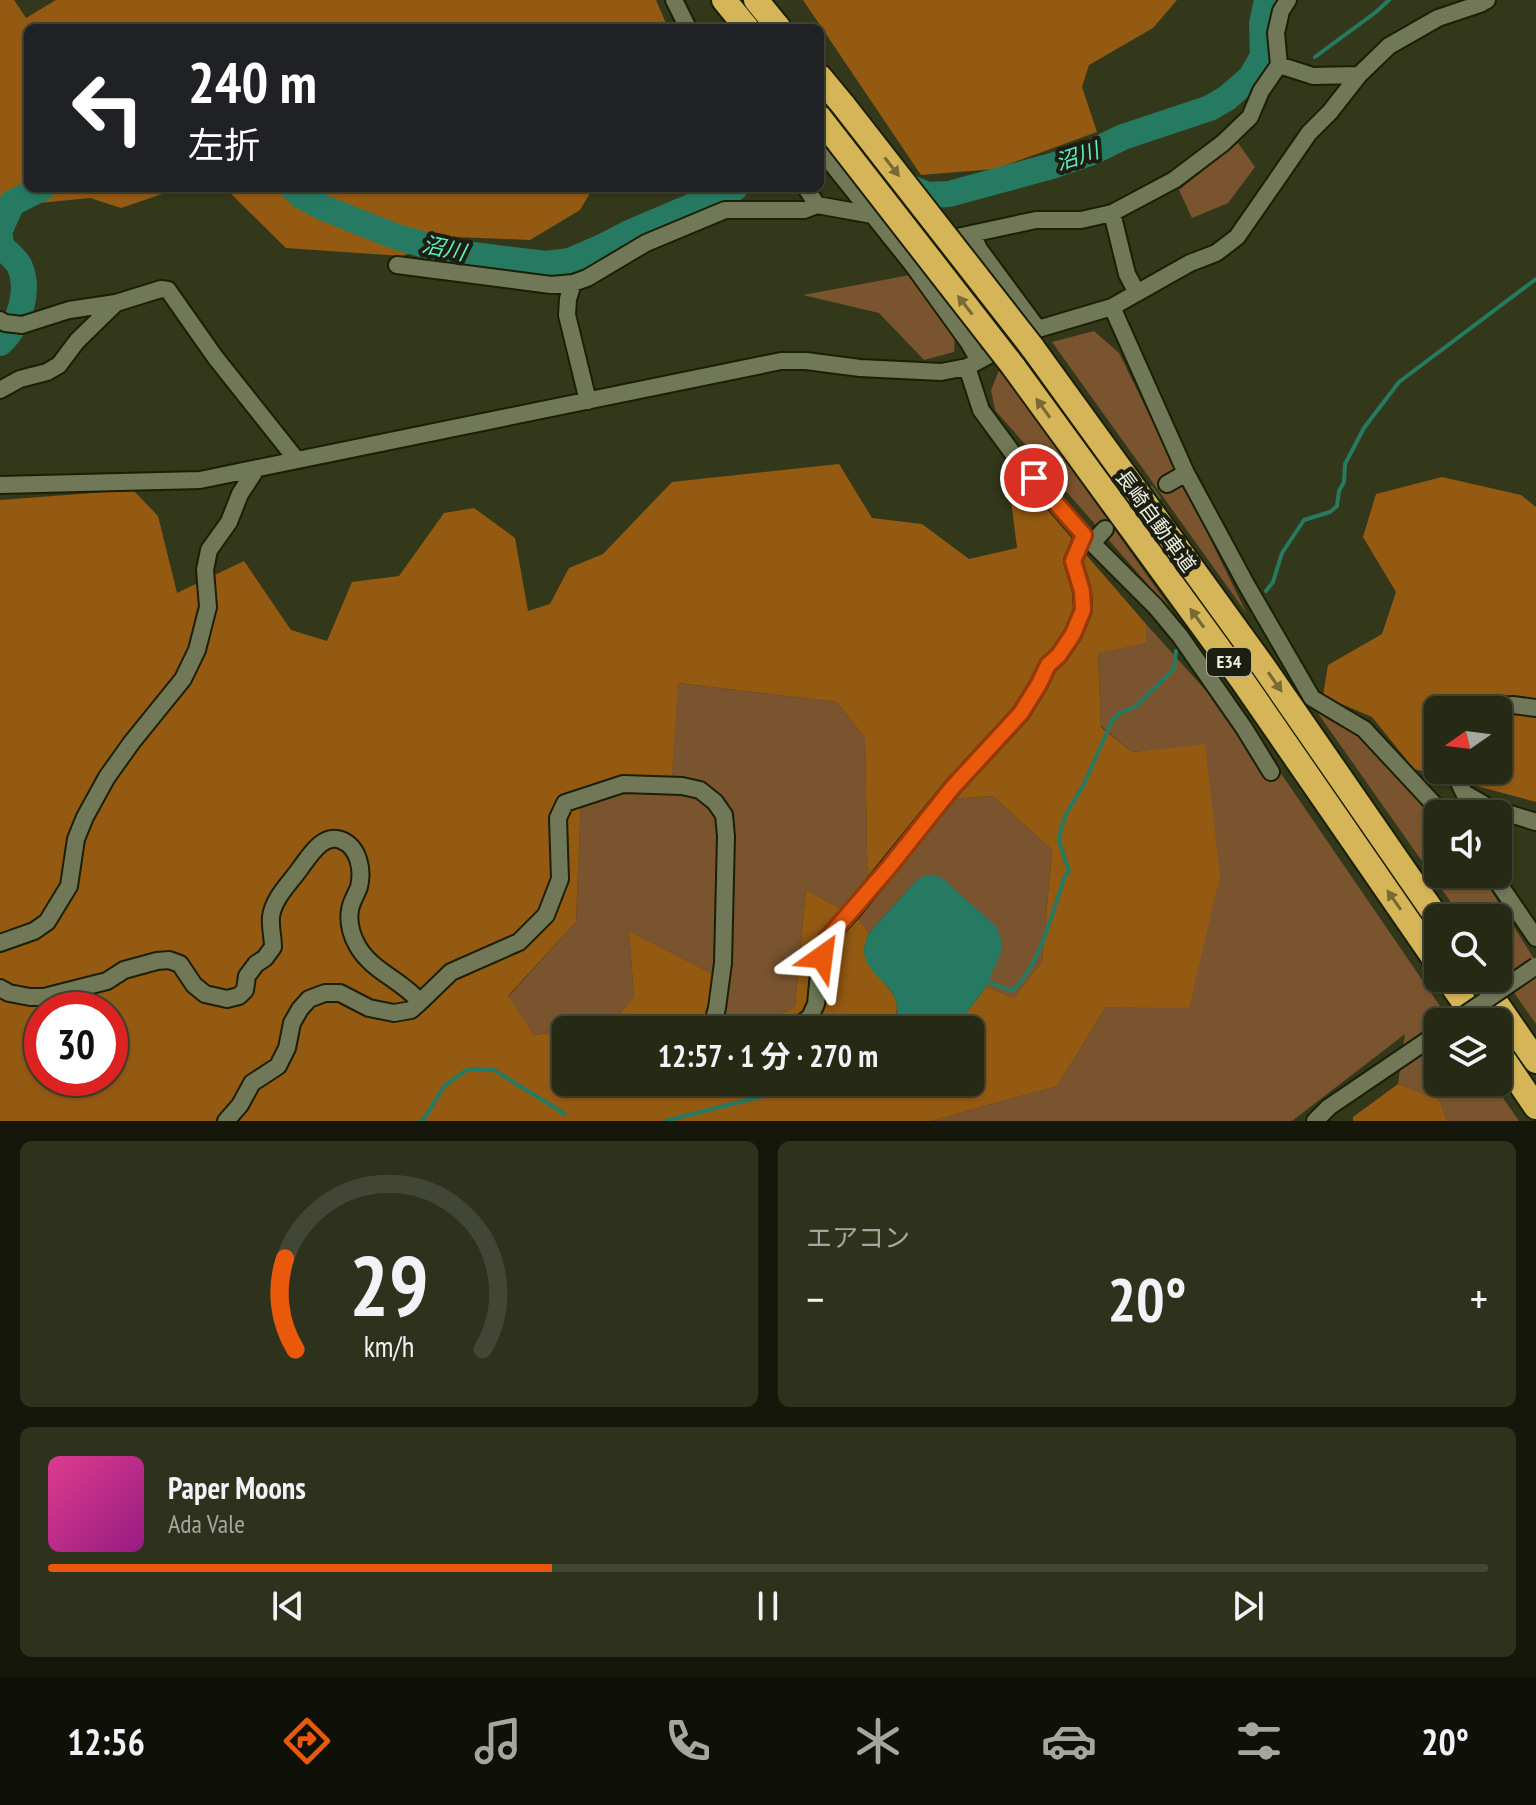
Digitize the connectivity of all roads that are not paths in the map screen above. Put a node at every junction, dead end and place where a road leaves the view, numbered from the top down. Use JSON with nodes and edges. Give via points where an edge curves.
{"nodes":[{"id":1,"x":674,"y":0,"type":"edge"},
{"id":2,"x":724,"y":0,"type":"edge"},
{"id":3,"x":756,"y":0,"type":"edge"},
{"id":4,"x":1288,"y":0,"type":"edge"},
{"id":5,"x":1487,"y":0,"type":"edge"},
{"id":6,"x":686,"y":24,"type":"edge"},
{"id":7,"x":744,"y":24,"type":"edge"},
{"id":8,"x":776,"y":24,"type":"edge"},
{"id":9,"x":1279,"y":65,"type":"junction"},
{"id":10,"x":1359,"y":75,"type":"junction"},
{"id":11,"x":824,"y":82,"type":"edge"},
{"id":12,"x":824,"y":123,"type":"edge"},
{"id":13,"x":824,"y":154,"type":"edge"},
{"id":14,"x":809,"y":192,"type":"edge"},
{"id":15,"x":817,"y":205,"type":"junction"},
{"id":16,"x":1112,"y":213,"type":"junction"},
{"id":17,"x":873,"y":215,"type":"junction"},
{"id":18,"x":972,"y":234,"type":"junction"},
{"id":19,"x":912,"y":264,"type":"junction"},
{"id":20,"x":397,"y":265,"type":"dead end"},
{"id":21,"x":573,"y":283,"type":"junction"},
{"id":22,"x":1137,"y":293,"type":"junction"},
{"id":23,"x":116,"y":303,"type":"junction"},
{"id":24,"x":1112,"y":307,"type":"junction"},
{"id":25,"x":9,"y":323,"type":"edge"},
{"id":26,"x":1035,"y":338,"type":"junction"},
{"id":27,"x":972,"y":363,"type":"junction"},
{"id":28,"x":0,"y":390,"type":"edge"},
{"id":29,"x":588,"y":401,"type":"junction"},
{"id":30,"x":296,"y":459,"type":"junction"},
{"id":31,"x":257,"y":468,"type":"junction"},
{"id":32,"x":1186,"y":473,"type":"junction"},
{"id":33,"x":1167,"y":484,"type":"tunnel mouth"},
{"id":34,"x":0,"y":485,"type":"edge"},
{"id":35,"x":1105,"y":529,"type":"tunnel mouth"},
{"id":36,"x":1089,"y":538,"type":"junction"},
{"id":37,"x":1512,"y":705,"type":"edge"},
{"id":38,"x":1536,"y":708,"type":"edge"},
{"id":39,"x":1271,"y":772,"type":"dead end"},
{"id":40,"x":1460,"y":784,"type":"edge"},
{"id":41,"x":1430,"y":800,"type":"edge"},
{"id":42,"x":1536,"y":822,"type":"edge"},
{"id":43,"x":1502,"y":888,"type":"edge"},
{"id":44,"x":1428,"y":904,"type":"edge"},
{"id":45,"x":1536,"y":938,"type":"edge"},
{"id":46,"x":0,"y":943,"type":"edge"},
{"id":47,"x":1424,"y":944,"type":"edge"},
{"id":48,"x":1536,"y":966,"type":"edge"},
{"id":49,"x":0,"y":988,"type":"edge"},
{"id":50,"x":1489,"y":992,"type":"edge"},
{"id":51,"x":420,"y":1002,"type":"junction"},
{"id":52,"x":1474,"y":1008,"type":"edge"},
{"id":53,"x":715,"y":1016,"type":"edge"},
{"id":54,"x":810,"y":1016,"type":"edge"},
{"id":55,"x":1424,"y":1043,"type":"edge"},
{"id":56,"x":1536,"y":1061,"type":"edge"},
{"id":57,"x":1512,"y":1072,"type":"edge"},
{"id":58,"x":1536,"y":1107,"type":"edge"},
{"id":59,"x":226,"y":1121,"type":"edge"},
{"id":60,"x":1315,"y":1121,"type":"edge"}],
"edges":[{"from":1,"to":6,"type":"street"},
{"from":2,"to":7,"type":"highway"},
{"from":3,"to":8,"type":"highway"},
{"from":4,"to":9,"type":"street","via":[[1276,33]]},
{"from":5,"to":10,"type":"street","via":[[1400,38]]},
{"from":9,"to":10,"type":"street","via":[[1313,76]]},
{"from":9,"to":16,"type":"street","via":[[1250,117],[1223,143],[1174,180]]},
{"from":10,"to":22,"type":"street","via":[[1309,133],[1237,237]]},
{"from":11,"to":26,"type":"highway","name":"長崎自動車道","number":"E34","one_way":true,"bridge":true},
{"from":47,"to":12,"type":"highway","name":"長崎自動車道","number":"E34","one_way":true,"bridge":true,"via":[[1242,680],[1013,366]]},
{"from":13,"to":17,"type":"street"},
{"from":14,"to":15,"type":"street"},
{"from":15,"to":17,"type":"street"},
{"from":15,"to":21,"type":"street","via":[[804,210],[725,210],[646,243]]},
{"from":16,"to":18,"type":"street","via":[[1081,220],[1036,220]]},
{"from":16,"to":22,"type":"street"},
{"from":17,"to":19,"type":"street"},
{"from":18,"to":19,"type":"street","via":[[957,237]]},
{"from":18,"to":26,"type":"street"},
{"from":19,"to":27,"type":"street","via":[[969,343]]},
{"from":20,"to":21,"type":"street","via":[[551,285]]},
{"from":21,"to":29,"type":"street","via":[[567,315]]},
{"from":22,"to":24,"type":"street"},
{"from":23,"to":25,"type":"street"},
{"from":23,"to":28,"type":"street","via":[[59,365]]},
{"from":23,"to":30,"type":"street","via":[[168,290]]},
{"from":24,"to":26,"type":"street"},
{"from":24,"to":32,"type":"street"},
{"from":26,"to":27,"type":"street"},
{"from":26,"to":44,"type":"highway","name":"長崎自動車道","number":"E34","one_way":true},
{"from":27,"to":29,"type":"street","via":[[921,372],[781,361]]},
{"from":27,"to":36,"type":"street","via":[[981,410],[1017,459]]},
{"from":29,"to":30,"type":"street"},
{"from":30,"to":31,"type":"street"},
{"from":31,"to":34,"type":"street","via":[[200,480]]},
{"from":31,"to":46,"type":"street","via":[[209,550],[208,607],[183,679],[100,790],[76,839],[69,886],[47,922]]},
{"from":32,"to":33,"type":"street"},
{"from":32,"to":41,"type":"street","via":[[1312,698],[1364,729]]},
{"from":35,"to":36,"type":"street"},
{"from":36,"to":39,"type":"street","via":[[1180,636]]},
{"from":36,"to":54,"type":"street","via":[[1073,561],[1083,610],[1073,634],[1021,713],[826,940]]},
{"from":37,"to":38,"type":"street"},
{"from":40,"to":42,"type":"street","via":[[1464,793],[1488,807]]},
{"from":43,"to":45,"type":"street"},
{"from":48,"to":52,"type":"street","bridge":true},
{"from":49,"to":51,"type":"street","via":[[44,997],[169,960],[180,964],[205,994],[239,996],[247,976],[273,947],[275,903],[316,848],[336,838],[357,853],[360,867],[350,907],[350,928],[358,947]]},
{"from":50,"to":56,"type":"highway"},
{"from":51,"to":53,"type":"street","via":[[451,972],[519,942],[546,915],[560,879],[558,818],[565,803],[623,784],[682,786],[700,790],[724,815],[723,963]]},
{"from":51,"to":59,"type":"street","via":[[394,1013],[340,993],[309,999],[292,1023],[278,1066],[252,1083]]},
{"from":55,"to":60,"type":"street"},
{"from":57,"to":58,"type":"highway"}]}
